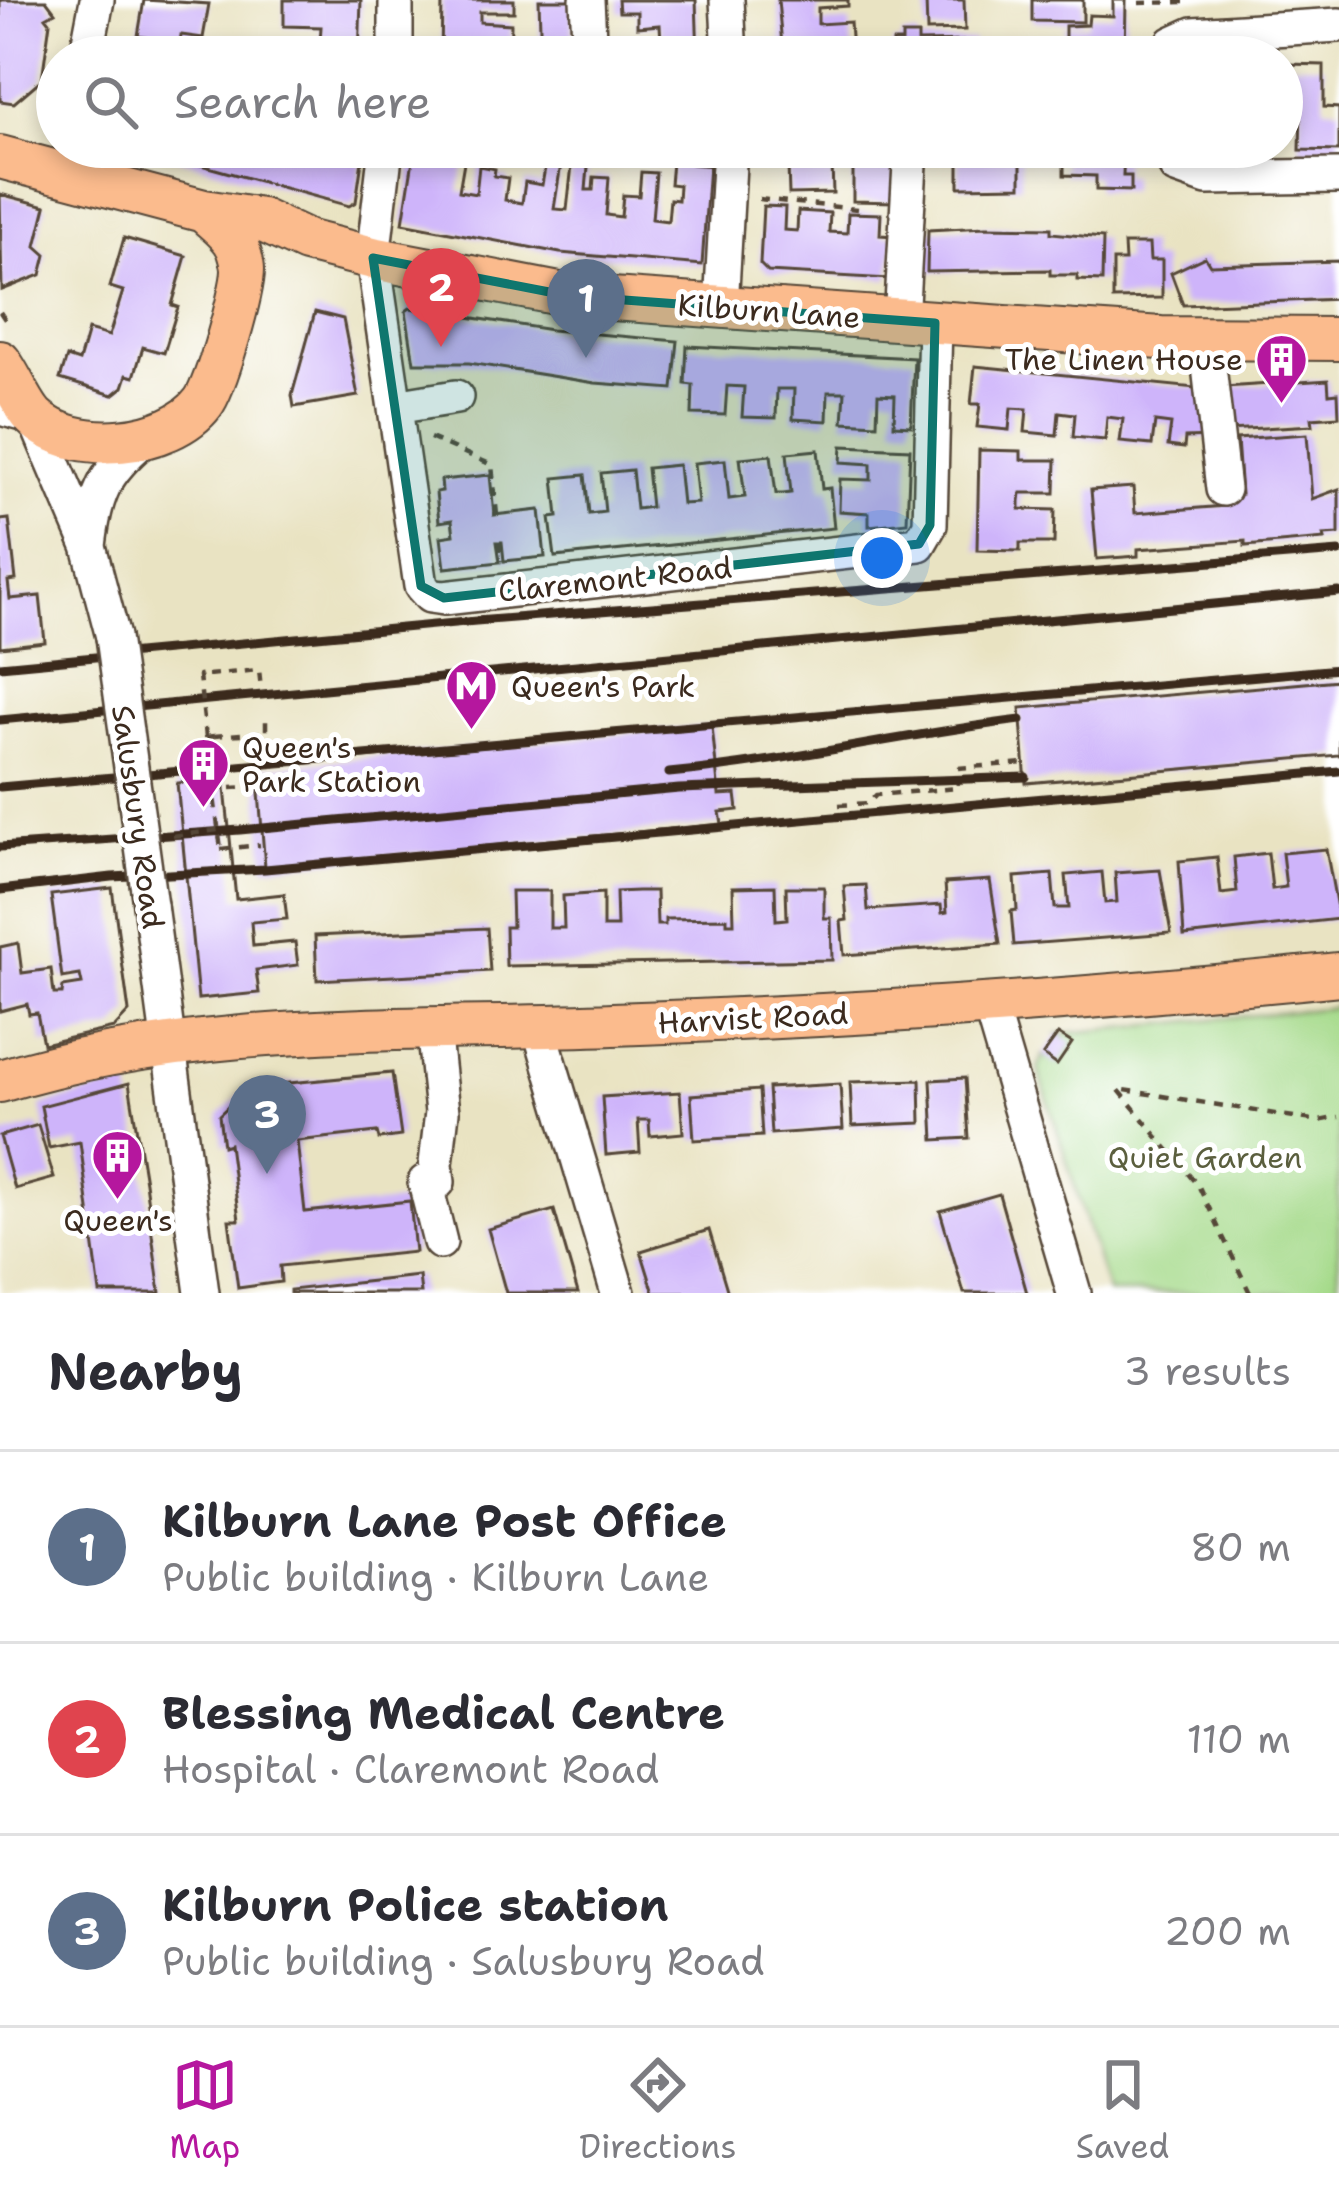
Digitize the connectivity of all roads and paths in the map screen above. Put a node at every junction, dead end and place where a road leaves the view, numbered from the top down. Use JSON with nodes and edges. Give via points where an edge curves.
{"nodes":[{"id":1,"x":97,"y":0,"type":"edge"},
{"id":2,"x":396,"y":0,"type":"edge"},
{"id":3,"x":587,"y":0,"type":"edge"},
{"id":4,"x":727,"y":0,"type":"edge"},
{"id":5,"x":1339,"y":26,"type":"edge"},
{"id":6,"x":90,"y":36,"type":"edge"},
{"id":7,"x":396,"y":36,"type":"edge"},
{"id":8,"x":589,"y":36,"type":"edge"},
{"id":9,"x":729,"y":36,"type":"edge"},
{"id":10,"x":1189,"y":36,"type":"edge"},
{"id":11,"x":0,"y":157,"type":"edge"},
{"id":12,"x":36,"y":159,"type":"edge"},
{"id":13,"x":90,"y":168,"type":"edge"},
{"id":14,"x":384,"y":168,"type":"edge"},
{"id":15,"x":730,"y":168,"type":"edge"},
{"id":16,"x":912,"y":168,"type":"edge"},
{"id":17,"x":1181,"y":168,"type":"edge"},
{"id":18,"x":1339,"y":176,"type":"edge"},
{"id":19,"x":730,"y":197,"type":"junction"},
{"id":20,"x":857,"y":209,"type":"dead end"},
{"id":21,"x":204,"y":211,"type":"junction"},
{"id":22,"x":306,"y":242,"type":"junction"},
{"id":23,"x":373,"y":258,"type":"junction"},
{"id":24,"x":243,"y":270,"type":"junction"},
{"id":25,"x":721,"y":308,"type":"junction"},
{"id":26,"x":918,"y":322,"type":"junction"},
{"id":27,"x":1206,"y":340,"type":"junction"},
{"id":28,"x":1338,"y":349,"type":"edge"},
{"id":29,"x":0,"y":362,"type":"edge"},
{"id":30,"x":456,"y":398,"type":"dead end"},
{"id":31,"x":17,"y":412,"type":"edge"},
{"id":32,"x":396,"y":415,"type":"junction"},
{"id":33,"x":143,"y":440,"type":"junction"},
{"id":34,"x":1223,"y":488,"type":"dead end"},
{"id":35,"x":497,"y":515,"type":"dead end"},
{"id":36,"x":89,"y":545,"type":"junction"},
{"id":37,"x":261,"y":688,"type":"dead end"},
{"id":38,"x":266,"y":715,"type":"dead end"},
{"id":39,"x":206,"y":737,"type":"junction"},
{"id":40,"x":1024,"y":763,"type":"dead end"},
{"id":41,"x":251,"y":787,"type":"dead end"},
{"id":42,"x":212,"y":790,"type":"junction"},
{"id":43,"x":839,"y":806,"type":"dead end"},
{"id":44,"x":218,"y":830,"type":"junction"},
{"id":45,"x":167,"y":837,"type":"dead end"},
{"id":46,"x":260,"y":845,"type":"dead end"},
{"id":47,"x":1339,"y":974,"type":"edge"},
{"id":48,"x":993,"y":1004,"type":"junction"},
{"id":49,"x":542,"y":1027,"type":"junction"},
{"id":50,"x":433,"y":1028,"type":"junction"},
{"id":51,"x":166,"y":1045,"type":"junction"},
{"id":52,"x":0,"y":1081,"type":"edge"},
{"id":53,"x":1339,"y":1117,"type":"edge"},
{"id":54,"x":440,"y":1242,"type":"dead end"},
{"id":55,"x":202,"y":1293,"type":"edge"},
{"id":56,"x":618,"y":1293,"type":"edge"},
{"id":57,"x":1074,"y":1293,"type":"edge"},
{"id":58,"x":1250,"y":1293,"type":"edge"}],
"edges":[{"from":1,"to":6,"type":"street"},
{"from":2,"to":7,"type":"street"},
{"from":3,"to":8,"type":"street"},
{"from":4,"to":9,"type":"street"},
{"from":5,"to":10,"type":"street"},
{"from":11,"to":12,"type":"main road","name":"Kilburn Lane"},
{"from":13,"to":21,"type":"main road","name":"Kilburn Lane"},
{"from":14,"to":23,"type":"street","name":"Claremont Road"},
{"from":15,"to":19,"type":"street"},
{"from":16,"to":26,"type":"street"},
{"from":17,"to":18,"type":"street","via":[[1207,178]]},
{"from":19,"to":20,"type":"path"},
{"from":19,"to":25,"type":"street"},
{"from":21,"to":22,"type":"main road","name":"Kilburn Lane","via":[[261,220]]},
{"from":21,"to":24,"type":"main road","via":[[236,242]]},
{"from":22,"to":23,"type":"main road","name":"Kilburn Lane"},
{"from":22,"to":24,"type":"main road","via":[[269,251]]},
{"from":23,"to":25,"type":"main road","name":"Kilburn Lane","via":[[571,296]]},
{"from":23,"to":32,"type":"street","name":"Claremont Road"},
{"from":24,"to":33,"type":"main road","via":[[203,404]]},
{"from":25,"to":26,"type":"main road","name":"Kilburn Lane"},
{"from":26,"to":27,"type":"main road","name":"Kilburn Lane"},
{"from":26,"to":32,"type":"street","name":"Claremont Road","via":[[930,524],[919,544],[542,572],[430,596],[421,586]]},
{"from":27,"to":28,"type":"main road","name":"Kilburn Lane"},
{"from":27,"to":34,"type":"street"},
{"from":29,"to":31,"type":"main road","name":"Salusbury Road"},
{"from":30,"to":32,"type":"street"},
{"from":31,"to":33,"type":"main road","via":[[80,438]]},
{"from":31,"to":36,"type":"street","name":"Salusbury Road"},
{"from":32,"to":35,"type":"path","via":[[491,465]]},
{"from":33,"to":36,"type":"street","via":[[102,484]]},
{"from":36,"to":51,"type":"street","name":"Salusbury Road","bridge":true,"via":[[113,637]]},
{"from":37,"to":39,"type":"path","bridge":true,"via":[[260,670],[199,676]]},
{"from":38,"to":39,"type":"path","via":[[266,732]]},
{"from":39,"to":42,"type":"path","bridge":true},
{"from":40,"to":43,"type":"path","via":[[957,768],[958,788]]},
{"from":41,"to":42,"type":"path"},
{"from":42,"to":44,"type":"path","bridge":true},
{"from":44,"to":45,"type":"path","bridge":true},
{"from":44,"to":46,"type":"path","bridge":true,"via":[[220,849]]},
{"from":47,"to":48,"type":"main road","name":"Harvist Road"},
{"from":48,"to":49,"type":"main road","name":"Harvist Road"},
{"from":48,"to":57,"type":"street"},
{"from":49,"to":50,"type":"main road","name":"Harvist Road"},
{"from":49,"to":56,"type":"street"},
{"from":50,"to":51,"type":"main road","name":"Harvist Road"},
{"from":50,"to":54,"type":"street","via":[[442,1112],[438,1182],[425,1182]]},
{"from":51,"to":52,"type":"main road","name":"Harvist Road"},
{"from":51,"to":55,"type":"street","name":"Salusbury Road"},
{"from":53,"to":58,"type":"path","via":[[1319,1121],[1118,1089],[1198,1187]]}]}
